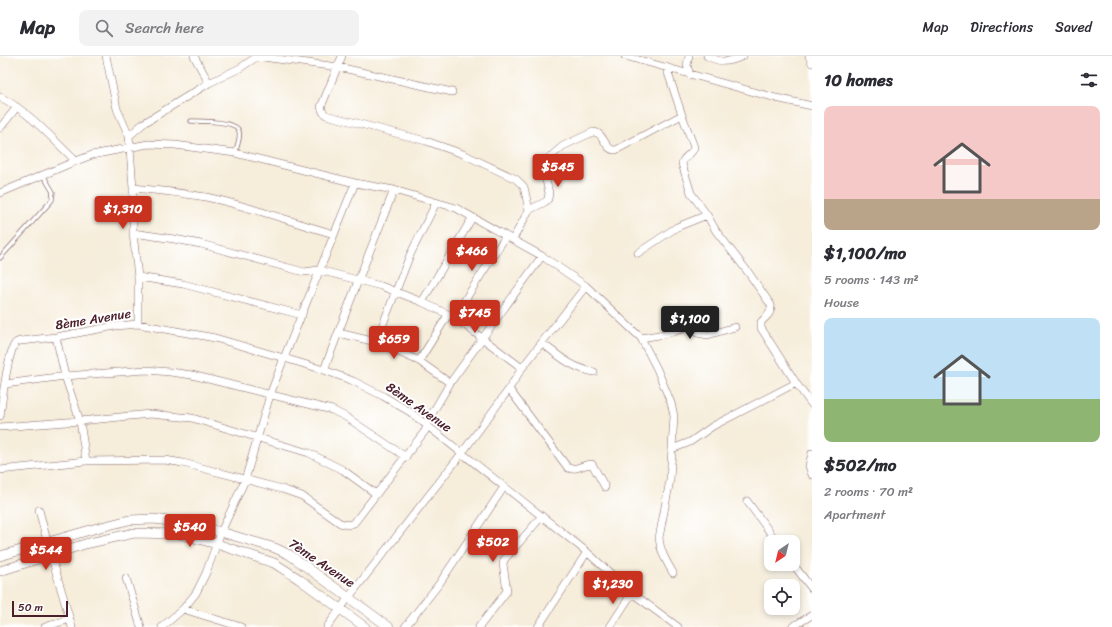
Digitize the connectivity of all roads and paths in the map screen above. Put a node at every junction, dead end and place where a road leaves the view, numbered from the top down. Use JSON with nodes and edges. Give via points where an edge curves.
{"nodes":[{"id":1,"x":106,"y":56,"type":"edge"},
{"id":2,"x":194,"y":56,"type":"edge"},
{"id":3,"x":256,"y":56,"type":"edge"},
{"id":4,"x":342,"y":56,"type":"edge"},
{"id":5,"x":625,"y":56,"type":"edge"},
{"id":6,"x":690,"y":56,"type":"edge"},
{"id":7,"x":707,"y":56,"type":"edge"},
{"id":8,"x":743,"y":56,"type":"edge"},
{"id":9,"x":809,"y":56,"type":"edge"},
{"id":10,"x":812,"y":63,"type":"edge"},
{"id":11,"x":338,"y":67,"type":"junction"},
{"id":12,"x":666,"y":67,"type":"junction"},
{"id":13,"x":690,"y":75,"type":"junction"},
{"id":14,"x":209,"y":83,"type":"junction"},
{"id":15,"x":452,"y":92,"type":"dead end"},
{"id":16,"x":0,"y":97,"type":"edge"},
{"id":17,"x":812,"y":106,"type":"edge"},
{"id":18,"x":17,"y":107,"type":"junction"},
{"id":19,"x":682,"y":116,"type":"junction"},
{"id":20,"x":191,"y":121,"type":"dead end"},
{"id":21,"x":0,"y":128,"type":"edge"},
{"id":22,"x":129,"y":136,"type":"junction"},
{"id":23,"x":129,"y":148,"type":"junction"},
{"id":24,"x":235,"y":153,"type":"junction"},
{"id":25,"x":76,"y":160,"type":"junction"},
{"id":26,"x":42,"y":174,"type":"junction"},
{"id":27,"x":355,"y":183,"type":"junction"},
{"id":28,"x":133,"y":188,"type":"junction"},
{"id":29,"x":394,"y":190,"type":"junction"},
{"id":30,"x":0,"y":193,"type":"edge"},
{"id":31,"x":436,"y":203,"type":"junction"},
{"id":32,"x":529,"y":210,"type":"junction"},
{"id":33,"x":707,"y":214,"type":"junction"},
{"id":34,"x":472,"y":218,"type":"junction"},
{"id":35,"x":133,"y":233,"type":"junction"},
{"id":36,"x":334,"y":234,"type":"junction"},
{"id":37,"x":509,"y":238,"type":"junction"},
{"id":38,"x":638,"y":253,"type":"dead end"},
{"id":39,"x":542,"y":256,"type":"junction"},
{"id":40,"x":0,"y":258,"type":"edge"},
{"id":41,"x":319,"y":270,"type":"junction"},
{"id":42,"x":138,"y":277,"type":"junction"},
{"id":43,"x":358,"y":281,"type":"junction"},
{"id":44,"x":586,"y":286,"type":"junction"},
{"id":45,"x":396,"y":292,"type":"junction"},
{"id":46,"x":422,"y":302,"type":"junction"},
{"id":47,"x":302,"y":315,"type":"junction"},
{"id":48,"x":451,"y":316,"type":"junction"},
{"id":49,"x":138,"y":324,"type":"junction"},
{"id":50,"x":735,"y":327,"type":"dead end"},
{"id":51,"x":339,"y":333,"type":"junction"},
{"id":52,"x":56,"y":337,"type":"junction"},
{"id":53,"x":483,"y":338,"type":"junction"},
{"id":54,"x":641,"y":338,"type":"junction"},
{"id":55,"x":376,"y":342,"type":"junction"},
{"id":56,"x":542,"y":343,"type":"junction"},
{"id":57,"x":284,"y":358,"type":"junction"},
{"id":58,"x":419,"y":361,"type":"junction"},
{"id":59,"x":522,"y":368,"type":"junction"},
{"id":60,"x":324,"y":370,"type":"junction"},
{"id":61,"x":594,"y":372,"type":"dead end"},
{"id":62,"x":65,"y":376,"type":"junction"},
{"id":63,"x":5,"y":384,"type":"junction"},
{"id":64,"x":450,"y":384,"type":"junction"},
{"id":65,"x":796,"y":384,"type":"junction"},
{"id":66,"x":509,"y":389,"type":"junction"},
{"id":67,"x":270,"y":395,"type":"junction"},
{"id":68,"x":812,"y":405,"type":"edge"},
{"id":69,"x":0,"y":416,"type":"edge"},
{"id":70,"x":80,"y":421,"type":"junction"},
{"id":71,"x":426,"y":424,"type":"junction"},
{"id":72,"x":0,"y":427,"type":"edge"},
{"id":73,"x":257,"y":438,"type":"junction"},
{"id":74,"x":672,"y":449,"type":"junction"},
{"id":75,"x":462,"y":453,"type":"junction"},
{"id":76,"x":812,"y":453,"type":"edge"},
{"id":77,"x":406,"y":457,"type":"junction"},
{"id":78,"x":86,"y":461,"type":"junction"},
{"id":79,"x":0,"y":470,"type":"edge"},
{"id":80,"x":812,"y":475,"type":"edge"},
{"id":81,"x":245,"y":480,"type":"junction"},
{"id":82,"x":504,"y":487,"type":"junction"},
{"id":83,"x":605,"y":487,"type":"dead end"},
{"id":84,"x":376,"y":494,"type":"junction"},
{"id":85,"x":747,"y":501,"type":"dead end"},
{"id":86,"x":39,"y":510,"type":"dead end"},
{"id":87,"x":542,"y":516,"type":"junction"},
{"id":88,"x":221,"y":532,"type":"junction"},
{"id":89,"x":772,"y":535,"type":"edge"},
{"id":90,"x":47,"y":541,"type":"junction"},
{"id":91,"x":217,"y":544,"type":"junction"},
{"id":92,"x":587,"y":552,"type":"junction"},
{"id":93,"x":51,"y":555,"type":"junction"},
{"id":94,"x":0,"y":556,"type":"edge"},
{"id":95,"x":0,"y":570,"type":"edge"},
{"id":96,"x":798,"y":571,"type":"edge"},
{"id":97,"x":673,"y":572,"type":"dead end"},
{"id":98,"x":126,"y":578,"type":"dead end"},
{"id":99,"x":812,"y":589,"type":"edge"},
{"id":100,"x":632,"y":593,"type":"junction"},
{"id":101,"x":348,"y":597,"type":"junction"},
{"id":102,"x":183,"y":608,"type":"junction"},
{"id":103,"x":340,"y":608,"type":"junction"},
{"id":104,"x":812,"y":615,"type":"edge"},
{"id":105,"x":70,"y":619,"type":"junction"},
{"id":106,"x":45,"y":627,"type":"edge"},
{"id":107,"x":72,"y":627,"type":"edge"},
{"id":108,"x":141,"y":627,"type":"edge"},
{"id":109,"x":162,"y":627,"type":"edge"},
{"id":110,"x":241,"y":627,"type":"edge"},
{"id":111,"x":327,"y":627,"type":"edge"},
{"id":112,"x":365,"y":627,"type":"edge"},
{"id":113,"x":389,"y":627,"type":"edge"},
{"id":114,"x":405,"y":627,"type":"edge"},
{"id":115,"x":479,"y":627,"type":"edge"},
{"id":116,"x":538,"y":627,"type":"edge"},
{"id":117,"x":610,"y":627,"type":"edge"},
{"id":118,"x":678,"y":627,"type":"edge"},
{"id":119,"x":792,"y":627,"type":"edge"}],
"edges":[{"from":1,"to":22,"type":"street","via":[[117,109]]},
{"from":2,"to":14,"type":"street"},
{"from":3,"to":11,"type":"street"},
{"from":3,"to":14,"type":"street","via":[[240,68]]},
{"from":4,"to":11,"type":"street"},
{"from":5,"to":12,"type":"street"},
{"from":6,"to":13,"type":"street","via":[[687,65]]},
{"from":7,"to":8,"type":"street","via":[[722,62]]},
{"from":9,"to":10,"type":"street"},
{"from":11,"to":15,"type":"street"},
{"from":11,"to":32,"type":"street","via":[[321,107],[326,115],[426,141],[463,154],[516,178],[524,187]]},
{"from":12,"to":13,"type":"street"},
{"from":12,"to":19,"type":"street"},
{"from":13,"to":17,"type":"street"},
{"from":14,"to":22,"type":"street","via":[[144,123]]},
{"from":16,"to":18,"type":"street"},
{"from":18,"to":21,"type":"street"},
{"from":18,"to":25,"type":"street"},
{"from":19,"to":32,"type":"street","via":[[613,151],[596,132],[563,146],[544,162],[548,199]]},
{"from":19,"to":33,"type":"street","via":[[694,147],[682,160],[682,164],[691,194]]},
{"from":20,"to":24,"type":"lane","via":[[234,125],[240,131]]},
{"from":22,"to":23,"type":"street"},
{"from":23,"to":24,"type":"street","via":[[148,144],[175,145]]},
{"from":23,"to":25,"type":"street"},
{"from":23,"to":28,"type":"street"},
{"from":24,"to":27,"type":"street"},
{"from":25,"to":26,"type":"street"},
{"from":26,"to":30,"type":"street"},
{"from":26,"to":40,"type":"lane","via":[[53,192],[52,200]]},
{"from":27,"to":29,"type":"street"},
{"from":27,"to":36,"type":"street"},
{"from":28,"to":35,"type":"street"},
{"from":28,"to":36,"type":"street","via":[[207,198]]},
{"from":29,"to":31,"type":"street"},
{"from":29,"to":43,"type":"street"},
{"from":31,"to":34,"type":"street","via":[[456,208]]},
{"from":31,"to":45,"type":"street","via":[[410,255]]},
{"from":32,"to":37,"type":"street"},
{"from":33,"to":38,"type":"street","via":[[677,228]]},
{"from":33,"to":65,"type":"street","via":[[716,231],[771,305],[769,314],[761,322],[761,328]]},
{"from":34,"to":37,"type":"street"},
{"from":34,"to":46,"type":"street"},
{"from":35,"to":41,"type":"street","via":[[202,244],[304,272]]},
{"from":35,"to":42,"type":"street"},
{"from":36,"to":41,"type":"street"},
{"from":37,"to":39,"type":"street"},
{"from":37,"to":48,"type":"street"},
{"from":39,"to":44,"type":"street"},
{"from":39,"to":53,"type":"street"},
{"from":41,"to":43,"type":"street"},
{"from":41,"to":47,"type":"street"},
{"from":42,"to":47,"type":"street","via":[[183,284]]},
{"from":42,"to":49,"type":"street"},
{"from":43,"to":45,"type":"street"},
{"from":43,"to":51,"type":"street"},
{"from":44,"to":54,"type":"street"},
{"from":44,"to":56,"type":"street"},
{"from":45,"to":46,"type":"street"},
{"from":45,"to":55,"type":"street"},
{"from":46,"to":48,"type":"street"},
{"from":47,"to":57,"type":"street"},
{"from":48,"to":53,"type":"street"},
{"from":48,"to":58,"type":"street"},
{"from":49,"to":52,"type":"street","name":"8ème Avenue"},
{"from":49,"to":57,"type":"street","name":"8ème Avenue","via":[[215,338]]},
{"from":50,"to":54,"type":"street","via":[[708,335],[689,328]]},
{"from":51,"to":55,"type":"street"},
{"from":51,"to":60,"type":"street"},
{"from":52,"to":62,"type":"street"},
{"from":52,"to":63,"type":"street","name":"8ème Avenue","via":[[17,342],[9,360]]},
{"from":53,"to":59,"type":"street"},
{"from":53,"to":64,"type":"street"},
{"from":54,"to":74,"type":"street","via":[[671,403],[674,416]]},
{"from":55,"to":58,"type":"street"},
{"from":56,"to":59,"type":"street"},
{"from":56,"to":61,"type":"street","via":[[569,364]]},
{"from":57,"to":60,"type":"street","name":"8ème Avenue"},
{"from":57,"to":67,"type":"street"},
{"from":58,"to":64,"type":"street"},
{"from":59,"to":66,"type":"street"},
{"from":60,"to":71,"type":"street","name":"8ème Avenue","via":[[383,396]]},
{"from":62,"to":63,"type":"street"},
{"from":62,"to":67,"type":"street","via":[[146,370],[170,372],[192,375]]},
{"from":62,"to":70,"type":"street"},
{"from":63,"to":69,"type":"street"},
{"from":64,"to":71,"type":"street"},
{"from":65,"to":68,"type":"street"},
{"from":65,"to":74,"type":"street","via":[[713,426],[690,442]]},
{"from":66,"to":75,"type":"street"},
{"from":66,"to":83,"type":"street","via":[[568,468],[573,470],[592,464]]},
{"from":67,"to":73,"type":"street"},
{"from":67,"to":77,"type":"street","via":[[338,412]]},
{"from":70,"to":72,"type":"street"},
{"from":70,"to":73,"type":"street","via":[[150,414],[171,415],[192,418]]},
{"from":70,"to":78,"type":"street"},
{"from":71,"to":75,"type":"street","name":"8ème Avenue"},
{"from":71,"to":77,"type":"street","via":[[425,432]]},
{"from":73,"to":81,"type":"street"},
{"from":73,"to":84,"type":"street","via":[[309,453],[343,470]]},
{"from":74,"to":97,"type":"street","via":[[667,502],[659,538],[660,547]]},
{"from":75,"to":82,"type":"street","name":"8ème Avenue"},
{"from":75,"to":101,"type":"street"},
{"from":76,"to":80,"type":"street","via":[[809,466]]},
{"from":77,"to":84,"type":"street"},
{"from":78,"to":79,"type":"street"},
{"from":78,"to":81,"type":"street","via":[[165,460]]},
{"from":81,"to":84,"type":"street","via":[[302,496],[340,523],[348,525],[354,523]]},
{"from":81,"to":88,"type":"street"},
{"from":82,"to":87,"type":"street","name":"8ème Avenue"},
{"from":82,"to":114,"type":"street","via":[[438,584]]},
{"from":85,"to":89,"type":"street"},
{"from":86,"to":90,"type":"street"},
{"from":87,"to":92,"type":"street","name":"8ème Avenue"},
{"from":87,"to":115,"type":"street","via":[[504,560],[507,591]]},
{"from":88,"to":90,"type":"street","name":"7ème Avenue","via":[[183,523],[129,520]]},
{"from":88,"to":91,"type":"street"},
{"from":88,"to":101,"type":"street","name":"7ème Avenue","via":[[290,555]]},
{"from":90,"to":93,"type":"street"},
{"from":90,"to":94,"type":"street","name":"7ème Avenue"},
{"from":91,"to":93,"type":"street","name":"7ème Avenue","via":[[178,534],[134,533]]},
{"from":91,"to":102,"type":"street","via":[[196,593]]},
{"from":91,"to":103,"type":"street","name":"7ème Avenue","via":[[274,563]]},
{"from":92,"to":100,"type":"street","name":"8ème Avenue"},
{"from":92,"to":116,"type":"street"},
{"from":93,"to":95,"type":"street","name":"7ème Avenue"},
{"from":93,"to":105,"type":"street"},
{"from":96,"to":99,"type":"street"},
{"from":98,"to":108,"type":"street"},
{"from":100,"to":117,"type":"street"},
{"from":100,"to":118,"type":"street","name":"8ème Avenue"},
{"from":101,"to":103,"type":"street"},
{"from":101,"to":113,"type":"street","name":"7ème Avenue"},
{"from":102,"to":109,"type":"street"},
{"from":102,"to":110,"type":"street"},
{"from":103,"to":111,"type":"street"},
{"from":103,"to":112,"type":"street","name":"7ème Avenue"},
{"from":104,"to":119,"type":"street"},
{"from":105,"to":106,"type":"street"},
{"from":105,"to":107,"type":"street"}]}
